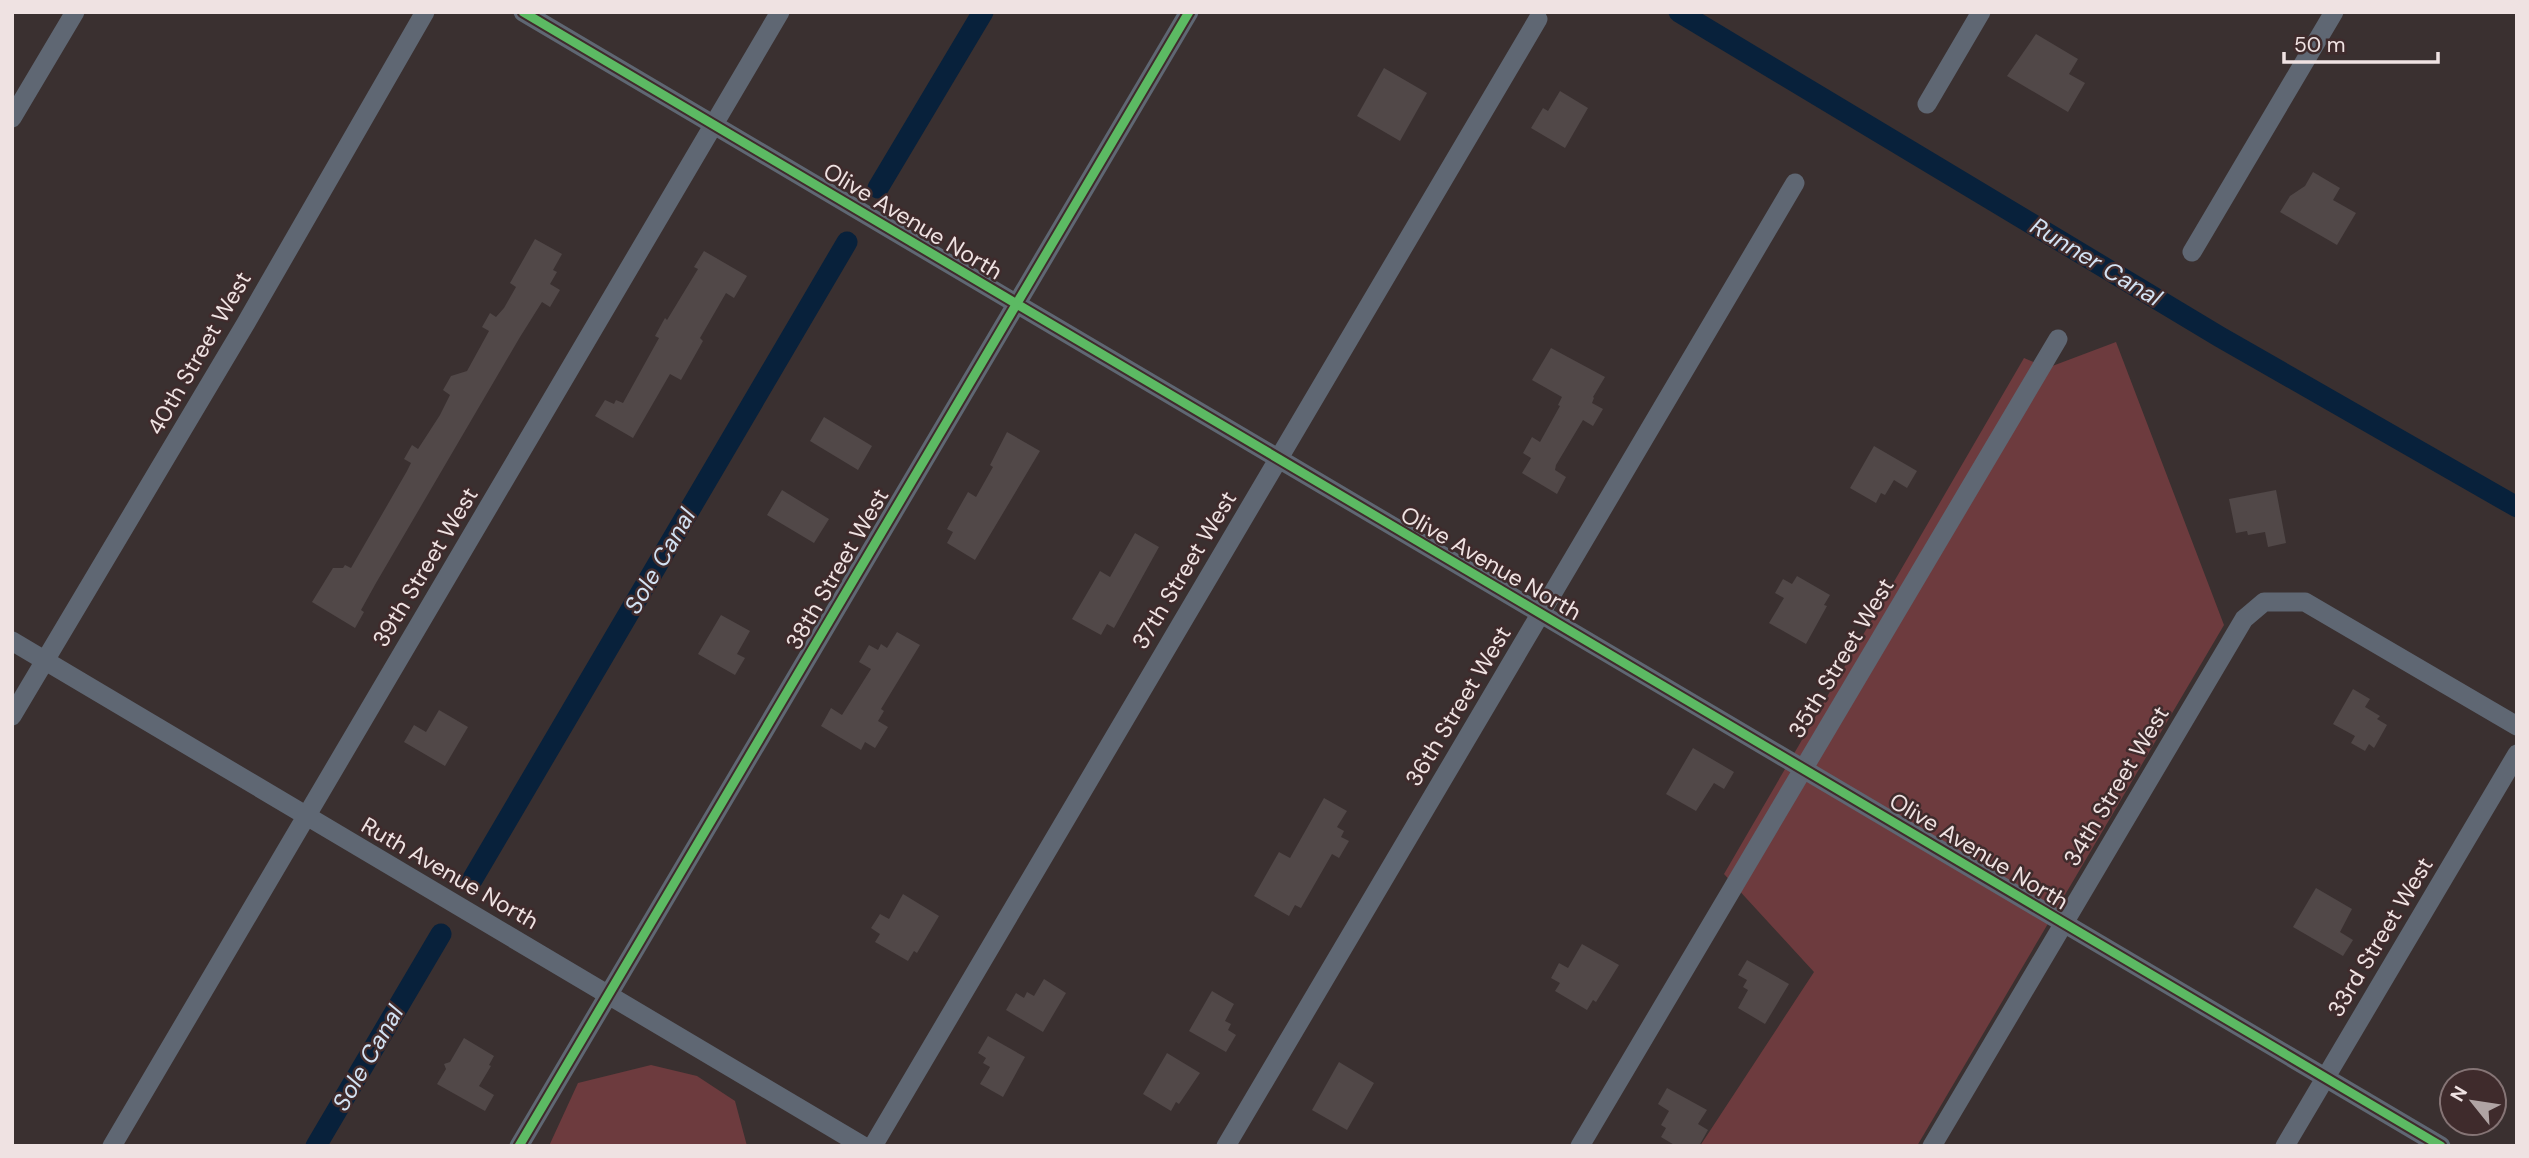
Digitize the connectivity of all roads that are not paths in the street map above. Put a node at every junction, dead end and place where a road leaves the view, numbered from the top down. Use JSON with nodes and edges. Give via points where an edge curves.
{"nodes":[{"id":1,"x":75,"y":12,"type":"edge"},
{"id":2,"x":425,"y":12,"type":"edge"},
{"id":3,"x":523,"y":12,"type":"edge"},
{"id":4,"x":780,"y":12,"type":"edge"},
{"id":5,"x":1189,"y":12,"type":"edge"},
{"id":6,"x":1981,"y":12,"type":"edge"},
{"id":7,"x":2334,"y":12,"type":"edge"},
{"id":8,"x":1538,"y":19,"type":"dead end"},
{"id":9,"x":1927,"y":104,"type":"dead end"},
{"id":10,"x":12,"y":118,"type":"edge"},
{"id":11,"x":713,"y":126,"type":"junction"},
{"id":12,"x":1795,"y":183,"type":"dead end"},
{"id":13,"x":2192,"y":253,"type":"dead end"},
{"id":14,"x":1015,"y":304,"type":"junction"},
{"id":15,"x":2058,"y":339,"type":"dead end"},
{"id":16,"x":1278,"y":460,"type":"junction"},
{"id":17,"x":1541,"y":614,"type":"junction"},
{"id":18,"x":12,"y":641,"type":"edge"},
{"id":19,"x":46,"y":661,"type":"junction"},
{"id":20,"x":12,"y":716,"type":"edge"},
{"id":21,"x":2517,"y":726,"type":"edge"},
{"id":22,"x":2517,"y":754,"type":"edge"},
{"id":23,"x":1803,"y":770,"type":"junction"},
{"id":24,"x":306,"y":817,"type":"junction"},
{"id":25,"x":2063,"y":923,"type":"junction"},
{"id":26,"x":610,"y":995,"type":"junction"},
{"id":27,"x":2325,"y":1078,"type":"junction"},
{"id":28,"x":112,"y":1146,"type":"edge"},
{"id":29,"x":519,"y":1146,"type":"edge"},
{"id":30,"x":863,"y":1146,"type":"edge"},
{"id":31,"x":873,"y":1146,"type":"edge"},
{"id":32,"x":1227,"y":1146,"type":"edge"},
{"id":33,"x":1580,"y":1146,"type":"edge"},
{"id":34,"x":1933,"y":1146,"type":"edge"},
{"id":35,"x":2285,"y":1146,"type":"edge"},
{"id":36,"x":2441,"y":1146,"type":"edge"}],
"edges":[{"from":1,"to":10,"type":"street"},
{"from":2,"to":19,"type":"street","name":"40th Street West"},
{"from":3,"to":11,"type":"street","name":"Olive Avenue North"},
{"from":4,"to":11,"type":"street","name":"39th Street West"},
{"from":5,"to":14,"type":"street","name":"38th Street West"},
{"from":6,"to":9,"type":"street"},
{"from":7,"to":13,"type":"street"},
{"from":8,"to":16,"type":"street","name":"37th Street West"},
{"from":11,"to":14,"type":"street","name":"Olive Avenue North"},
{"from":11,"to":24,"type":"street","name":"39th Street West"},
{"from":12,"to":17,"type":"street","name":"36th Street West"},
{"from":14,"to":16,"type":"street","name":"Olive Avenue North"},
{"from":14,"to":26,"type":"street","name":"38th Street West"},
{"from":15,"to":23,"type":"street","name":"35th Street West"},
{"from":16,"to":17,"type":"street","name":"Olive Avenue North"},
{"from":16,"to":31,"type":"street","name":"37th Street West"},
{"from":17,"to":23,"type":"street","name":"Olive Avenue North"},
{"from":17,"to":32,"type":"street","name":"36th Street West"},
{"from":18,"to":19,"type":"street","name":"Ruth Avenue North"},
{"from":19,"to":20,"type":"street","name":"40th Street West"},
{"from":19,"to":24,"type":"street","name":"Ruth Avenue North"},
{"from":21,"to":25,"type":"street","name":"34th Street West","via":[[2305,602],[2264,602],[2244,619]]},
{"from":22,"to":27,"type":"street","name":"33rd Street West"},
{"from":23,"to":25,"type":"street","name":"Olive Avenue North"},
{"from":23,"to":33,"type":"street","name":"35th Street West"},
{"from":24,"to":26,"type":"street","name":"Ruth Avenue North"},
{"from":24,"to":28,"type":"street","name":"39th Street West"},
{"from":25,"to":27,"type":"street","name":"Olive Avenue North"},
{"from":25,"to":34,"type":"street","name":"34th Street West"},
{"from":26,"to":29,"type":"street","name":"38th Street West"},
{"from":26,"to":30,"type":"street","name":"Ruth Avenue North"},
{"from":27,"to":35,"type":"street","name":"33rd Street West"},
{"from":27,"to":36,"type":"street","name":"Olive Avenue North"}]}
